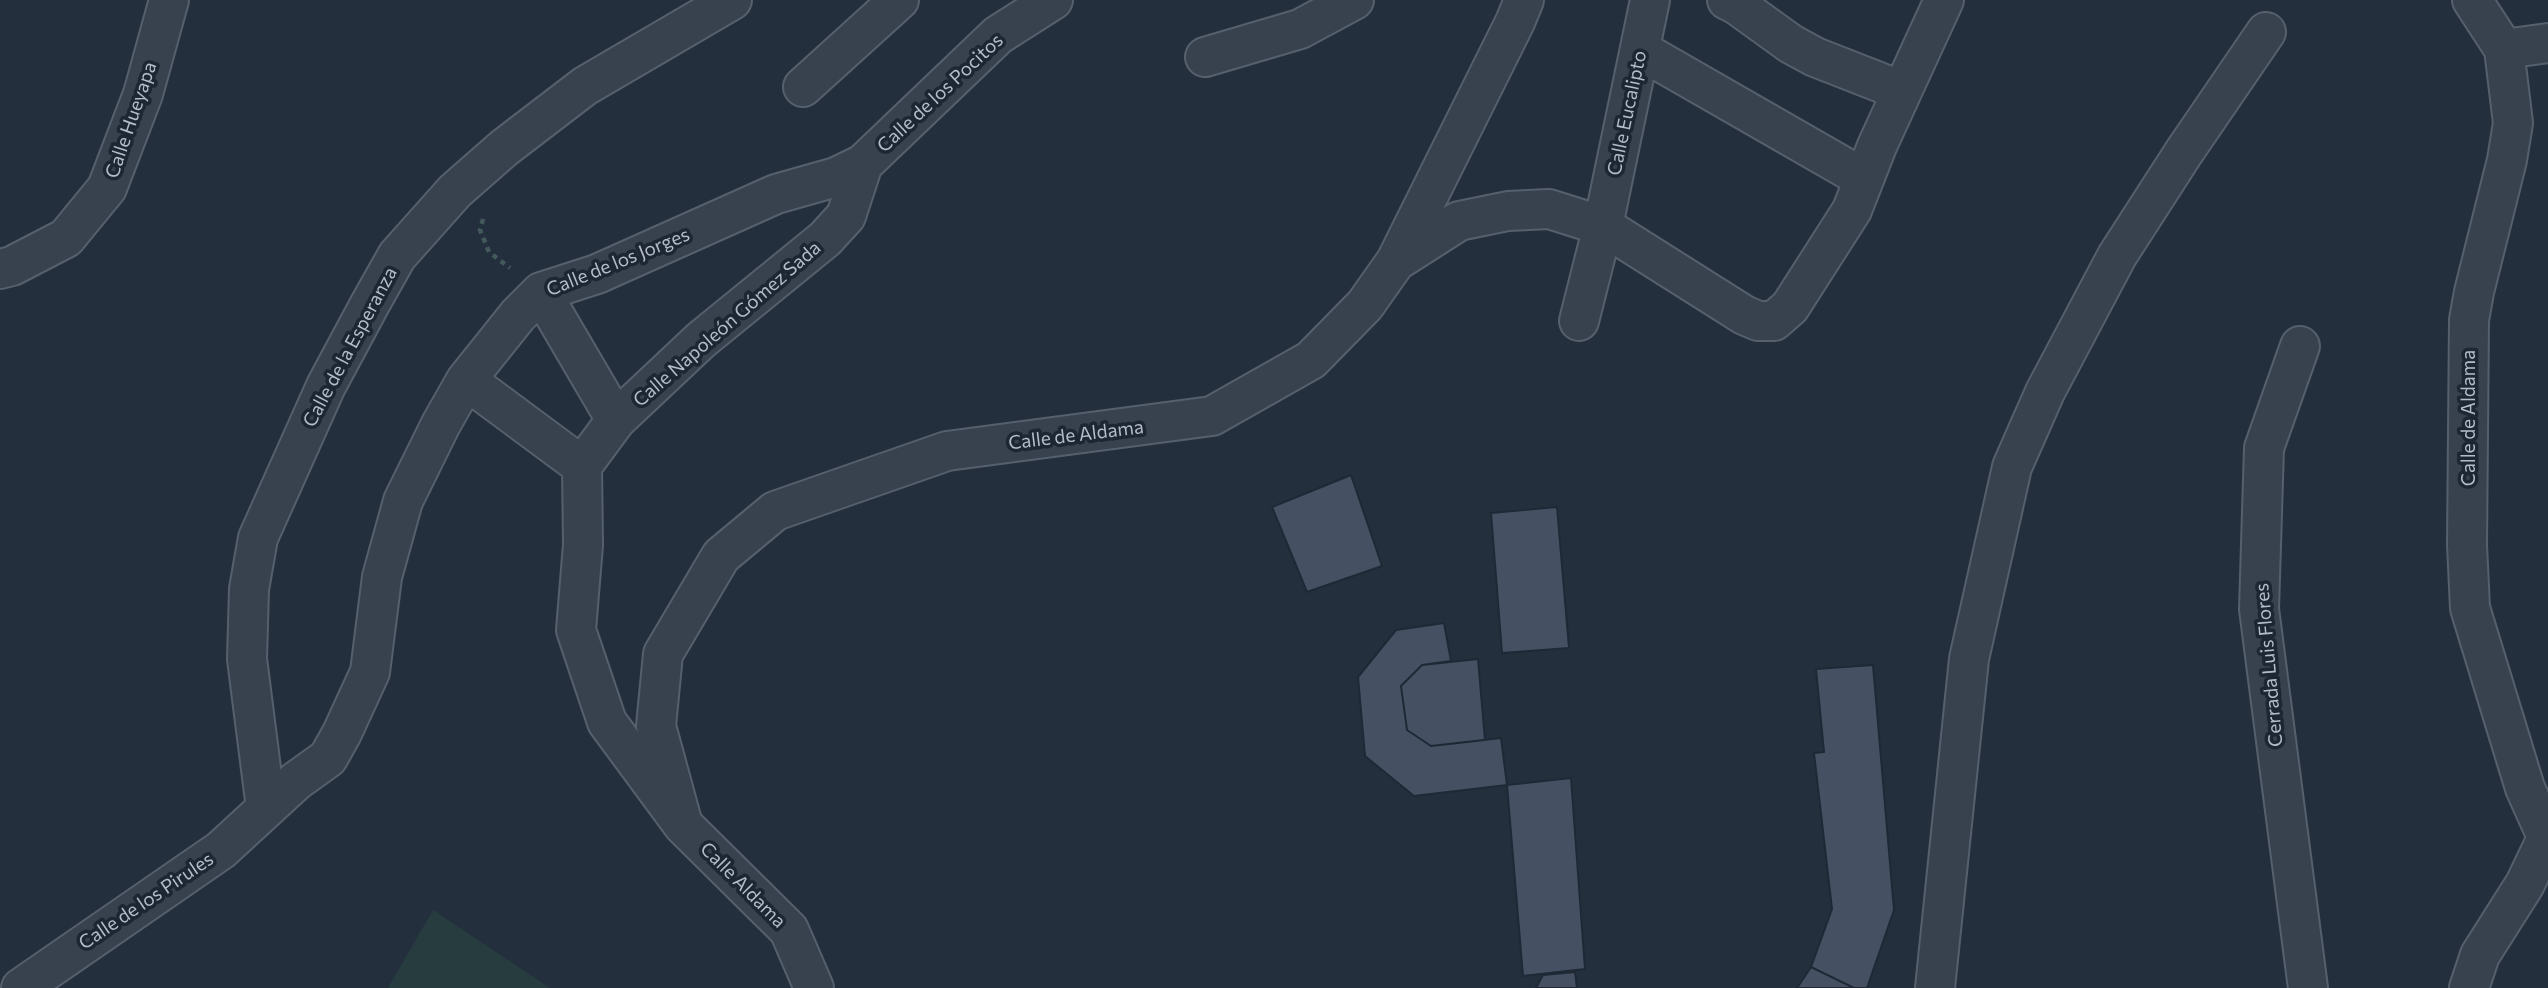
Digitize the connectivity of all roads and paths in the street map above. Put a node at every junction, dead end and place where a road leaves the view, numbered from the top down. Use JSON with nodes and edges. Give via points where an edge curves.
{"nodes":[{"id":1,"x":169,"y":0,"type":"edge"},
{"id":2,"x":732,"y":0,"type":"edge"},
{"id":3,"x":899,"y":0,"type":"edge"},
{"id":4,"x":1053,"y":0,"type":"edge"},
{"id":5,"x":1354,"y":0,"type":"edge"},
{"id":6,"x":1524,"y":0,"type":"edge"},
{"id":7,"x":1650,"y":0,"type":"edge"},
{"id":8,"x":1727,"y":0,"type":"edge"},
{"id":9,"x":1944,"y":0,"type":"edge"},
{"id":10,"x":2472,"y":0,"type":"edge"},
{"id":11,"x":2266,"y":32,"type":"dead end"},
{"id":12,"x":2548,"y":43,"type":"edge"},
{"id":13,"x":2504,"y":49,"type":"junction"},
{"id":14,"x":1640,"y":50,"type":"junction"},
{"id":15,"x":1205,"y":57,"type":"dead end"},
{"id":16,"x":803,"y":87,"type":"dead end"},
{"id":17,"x":1902,"y":91,"type":"junction"},
{"id":18,"x":863,"y":164,"type":"junction"},
{"id":19,"x":1863,"y":178,"type":"junction"},
{"id":20,"x":1603,"y":226,"type":"junction"},
{"id":21,"x":480,"y":230,"type":"dead end"},
{"id":22,"x":1396,"y":261,"type":"junction"},
{"id":23,"x":0,"y":269,"type":"edge"},
{"id":24,"x":541,"y":292,"type":"junction"},
{"id":25,"x":1579,"y":321,"type":"dead end"},
{"id":26,"x":2300,"y":346,"type":"dead end"},
{"id":27,"x":466,"y":380,"type":"junction"},
{"id":28,"x":616,"y":420,"type":"junction"},
{"id":29,"x":582,"y":466,"type":"junction"},
{"id":30,"x":266,"y":808,"type":"junction"},
{"id":31,"x":683,"y":825,"type":"junction"},
{"id":32,"x":2548,"y":836,"type":"edge"},
{"id":33,"x":21,"y":988,"type":"edge"},
{"id":34,"x":814,"y":988,"type":"edge"},
{"id":35,"x":1935,"y":988,"type":"edge"},
{"id":36,"x":2308,"y":988,"type":"edge"},
{"id":37,"x":2469,"y":988,"type":"edge"}],
"edges":[{"from":1,"to":23,"type":"street","name":"Calle Hueyapa","via":[[143,94],[107,188],[66,239]]},
{"from":2,"to":30,"type":"street","name":"Calle de la Esperanza","via":[[585,86],[455,191],[397,256],[326,386],[258,537],[248,589],[247,659]]},
{"from":3,"to":16,"type":"street"},
{"from":4,"to":18,"type":"street","name":"Calle de los Pocitos","via":[[998,35]]},
{"from":5,"to":15,"type":"street","via":[[1300,29]]},
{"from":6,"to":22,"type":"street","name":"Calle de Aldama"},
{"from":7,"to":14,"type":"street","name":"Calle Eucalipto"},
{"from":8,"to":17,"type":"street","via":[[1815,57]]},
{"from":9,"to":17,"type":"street"},
{"from":10,"to":13,"type":"street","name":"Calle de Aldama"},
{"from":11,"to":35,"type":"street","via":[[2117,256],[2045,392],[2012,467],[1969,659]]},
{"from":12,"to":13,"type":"street"},
{"from":13,"to":32,"type":"street","name":"Calle de Aldama","via":[[2513,124],[2469,320],[2470,608],[2525,788]]},
{"from":14,"to":19,"type":"street"},
{"from":14,"to":20,"type":"street","name":"Calle Eucalipto"},
{"from":17,"to":19,"type":"street"},
{"from":18,"to":24,"type":"street","name":"Calle de los Jorges","via":[[776,194],[597,274]]},
{"from":18,"to":28,"type":"street","name":"Calle Napoleón Gómez Sada","via":[[846,216],[825,239],[701,341]]},
{"from":19,"to":20,"type":"street","via":[[1852,209],[1790,307],[1774,321],[1744,315]]},
{"from":20,"to":22,"type":"street","via":[[1549,209],[1508,211],[1459,221]]},
{"from":20,"to":25,"type":"street","name":"Calle Eucalipto"},
{"from":21,"to":24,"type":"path","via":[[489,252]]},
{"from":22,"to":31,"type":"street","name":"Calle de Aldama","via":[[1365,305],[1311,360],[1212,416],[947,451],[775,511],[721,556],[663,654],[656,726]]},
{"from":24,"to":27,"type":"street","name":"Calle de los Jorges"},
{"from":24,"to":28,"type":"street"},
{"from":26,"to":36,"type":"street","name":"Cerrada Luis Flores","via":[[2264,448],[2259,609]]},
{"from":27,"to":29,"type":"street"},
{"from":27,"to":30,"type":"street","name":"Calle de los Jorges","via":[[404,501],[382,577],[370,673],[342,733],[328,758]]},
{"from":28,"to":29,"type":"street","name":"Calle Napoleón Gómez Sada"},
{"from":29,"to":31,"type":"street","via":[[583,545],[576,630],[607,722]]},
{"from":30,"to":33,"type":"street","name":"Calle de los Pirules","via":[[221,850]]},
{"from":31,"to":34,"type":"street","name":"Calle Aldama","via":[[789,930]]},
{"from":32,"to":37,"type":"street","via":[[2525,884],[2480,955]]}]}
